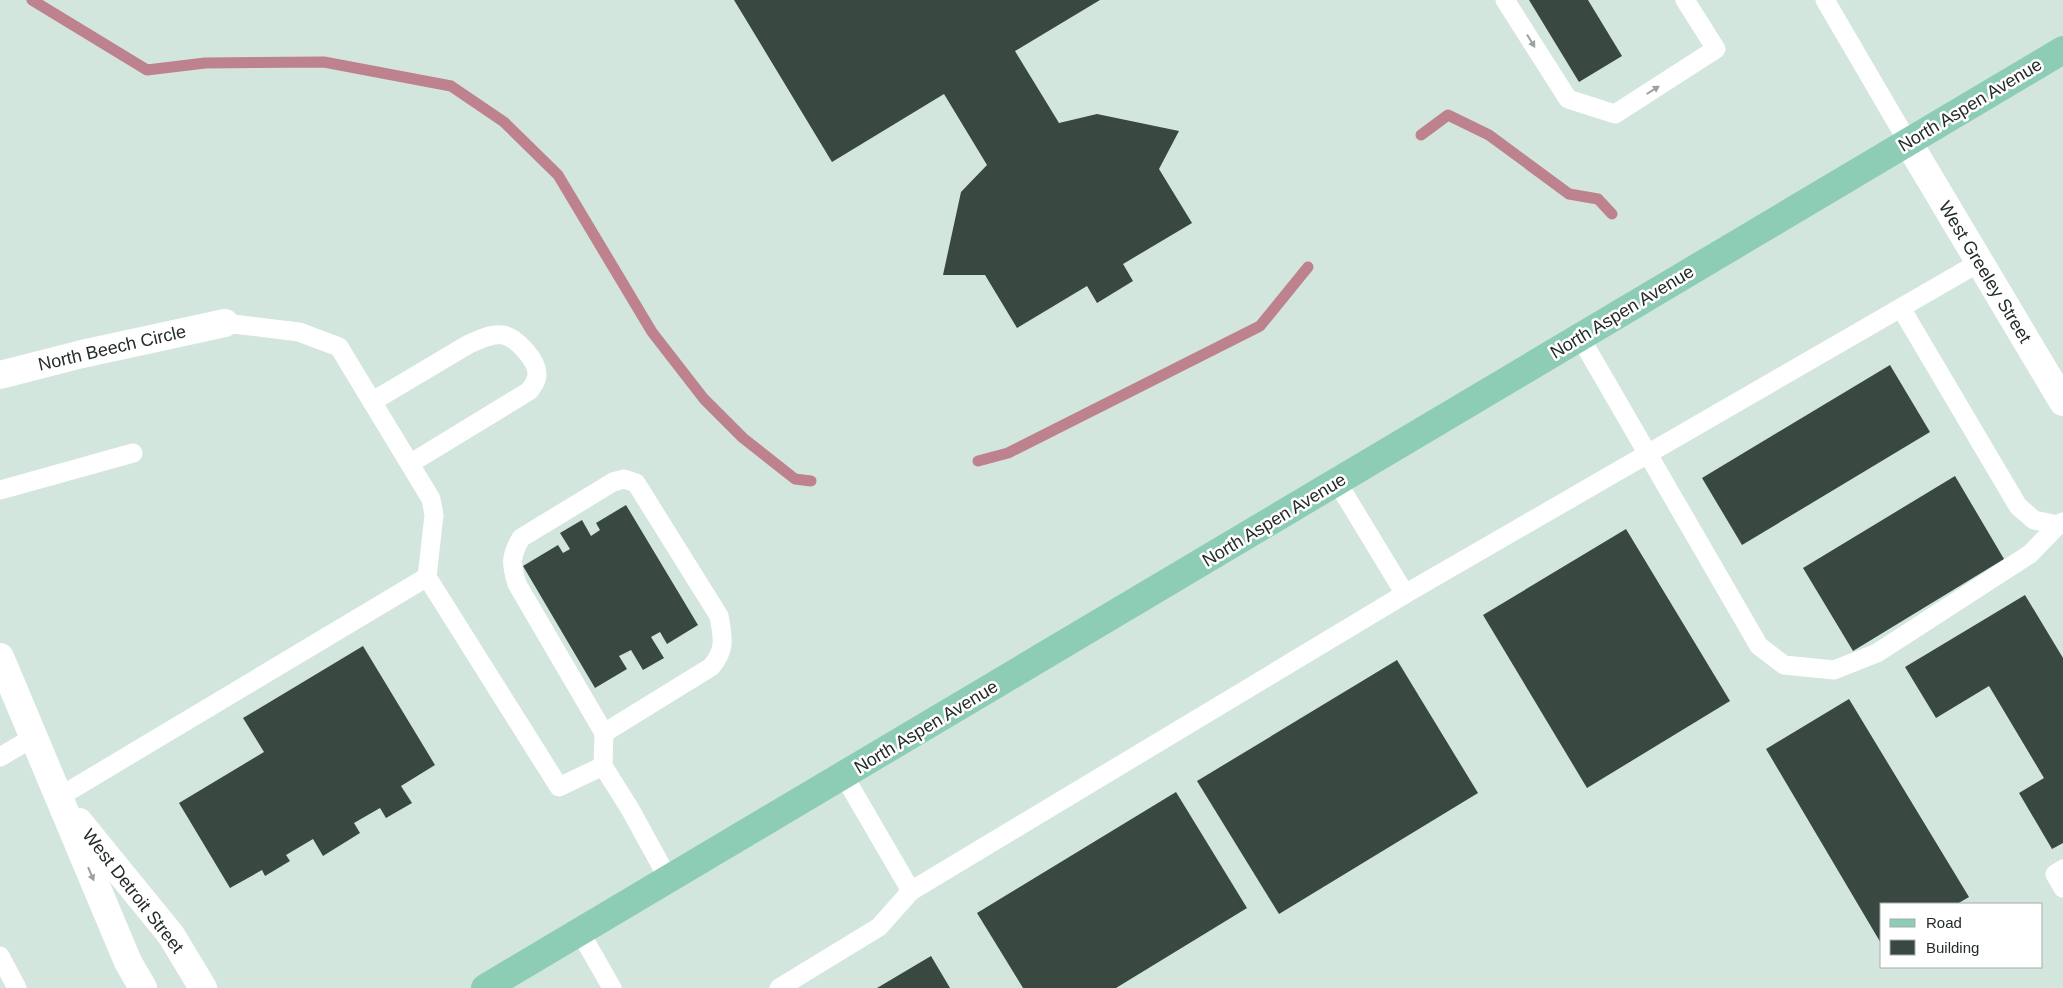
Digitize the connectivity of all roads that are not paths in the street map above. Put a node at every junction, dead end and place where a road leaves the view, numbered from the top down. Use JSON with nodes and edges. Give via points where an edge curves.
{"nodes":[{"id":1,"x":1505,"y":0,"type":"edge"},
{"id":2,"x":1685,"y":0,"type":"edge"},
{"id":3,"x":1825,"y":0,"type":"edge"},
{"id":4,"x":2063,"y":50,"type":"edge"},
{"id":5,"x":1908,"y":142,"type":"junction"},
{"id":6,"x":1980,"y":262,"type":"junction"},
{"id":7,"x":1901,"y":308,"type":"junction"},
{"id":8,"x":224,"y":323,"type":"joint"},
{"id":9,"x":1580,"y":337,"type":"junction"},
{"id":10,"x":0,"y":375,"type":"edge"},
{"id":11,"x":372,"y":401,"type":"junction"},
{"id":12,"x":2063,"y":402,"type":"edge"},
{"id":13,"x":134,"y":453,"type":"dead end"},
{"id":14,"x":1647,"y":454,"type":"junction"},
{"id":15,"x":411,"y":463,"type":"junction"},
{"id":16,"x":1337,"y":482,"type":"junction"},
{"id":17,"x":0,"y":490,"type":"edge"},
{"id":18,"x":2060,"y":523,"type":"edge"},
{"id":19,"x":428,"y":577,"type":"junction"},
{"id":20,"x":1405,"y":594,"type":"junction"},
{"id":21,"x":0,"y":658,"type":"edge"},
{"id":22,"x":604,"y":733,"type":"junction"},
{"id":23,"x":34,"y":736,"type":"junction"},
{"id":24,"x":0,"y":757,"type":"edge"},
{"id":25,"x":603,"y":766,"type":"junction"},
{"id":26,"x":844,"y":776,"type":"junction"},
{"id":27,"x":59,"y":797,"type":"junction"},
{"id":28,"x":2063,"y":869,"type":"edge"},
{"id":29,"x":668,"y":880,"type":"junction"},
{"id":30,"x":2063,"y":888,"type":"edge"},
{"id":31,"x":911,"y":891,"type":"junction"},
{"id":32,"x":580,"y":932,"type":"junction"},
{"id":33,"x":0,"y":956,"type":"edge"},
{"id":34,"x":17,"y":988,"type":"edge"},
{"id":35,"x":143,"y":988,"type":"edge"},
{"id":36,"x":203,"y":988,"type":"edge"},
{"id":37,"x":485,"y":988,"type":"edge"},
{"id":38,"x":612,"y":988,"type":"edge"},
{"id":39,"x":779,"y":988,"type":"edge"}],
"edges":[{"from":1,"to":2,"type":"lane","one_way":true,"via":[[1568,99],[1614,114],[1716,50]]},
{"from":3,"to":5,"type":"lane"},
{"from":4,"to":5,"type":"main road","name":"North Aspen Avenue"},
{"from":5,"to":6,"type":"street","name":"West Greeley Street"},
{"from":5,"to":9,"type":"main road","name":"North Aspen Avenue"},
{"from":6,"to":7,"type":"lane"},
{"from":6,"to":12,"type":"street","name":"West Greeley Street"},
{"from":7,"to":14,"type":"lane"},
{"from":7,"to":18,"type":"lane","via":[[2018,506],[2034,520]]},
{"from":8,"to":10,"type":"street","name":"North Beech Circle"},
{"from":8,"to":11,"type":"lane","via":[[299,332],[339,347]]},
{"from":9,"to":14,"type":"lane"},
{"from":9,"to":16,"type":"main road","name":"North Aspen Avenue"},
{"from":11,"to":15,"type":"lane"},
{"from":11,"to":15,"type":"lane","via":[[482,338],[503,335],[518,342],[527,353],[538,372],[529,391]]},
{"from":13,"to":17,"type":"lane"},
{"from":14,"to":18,"type":"lane","via":[[1759,646],[1784,665],[1834,670],[1877,653],[2030,554]]},
{"from":14,"to":20,"type":"lane"},
{"from":15,"to":19,"type":"lane","via":[[431,499],[434,515]]},
{"from":16,"to":20,"type":"lane"},
{"from":16,"to":26,"type":"main road","name":"North Aspen Avenue"},
{"from":19,"to":25,"type":"lane","via":[[559,787]]},
{"from":19,"to":27,"type":"lane"},
{"from":20,"to":31,"type":"lane"},
{"from":21,"to":23,"type":"street","name":"West Detroit Street"},
{"from":22,"to":22,"type":"lane","via":[[711,667],[721,656],[723,638],[719,616],[636,483],[624,479],[613,482],[521,538],[511,564],[516,584]]},
{"from":22,"to":25,"type":"lane"},
{"from":23,"to":24,"type":"lane"},
{"from":23,"to":27,"type":"street","name":"West Detroit Street"},
{"from":25,"to":29,"type":"lane"},
{"from":26,"to":29,"type":"main road","name":"North Aspen Avenue"},
{"from":26,"to":31,"type":"lane"},
{"from":27,"to":35,"type":"street","name":"West Detroit Street","one_way":true,"via":[[128,962]]},
{"from":27,"to":36,"type":"street","name":"West Detroit Street","via":[[171,935]]},
{"from":28,"to":30,"type":"lane","via":[[2054,874]]},
{"from":29,"to":32,"type":"main road","name":"North Aspen Avenue"},
{"from":31,"to":39,"type":"lane","via":[[879,927]]},
{"from":32,"to":37,"type":"main road","name":"North Aspen Avenue"},
{"from":32,"to":38,"type":"lane"},
{"from":33,"to":34,"type":"lane"}]}
